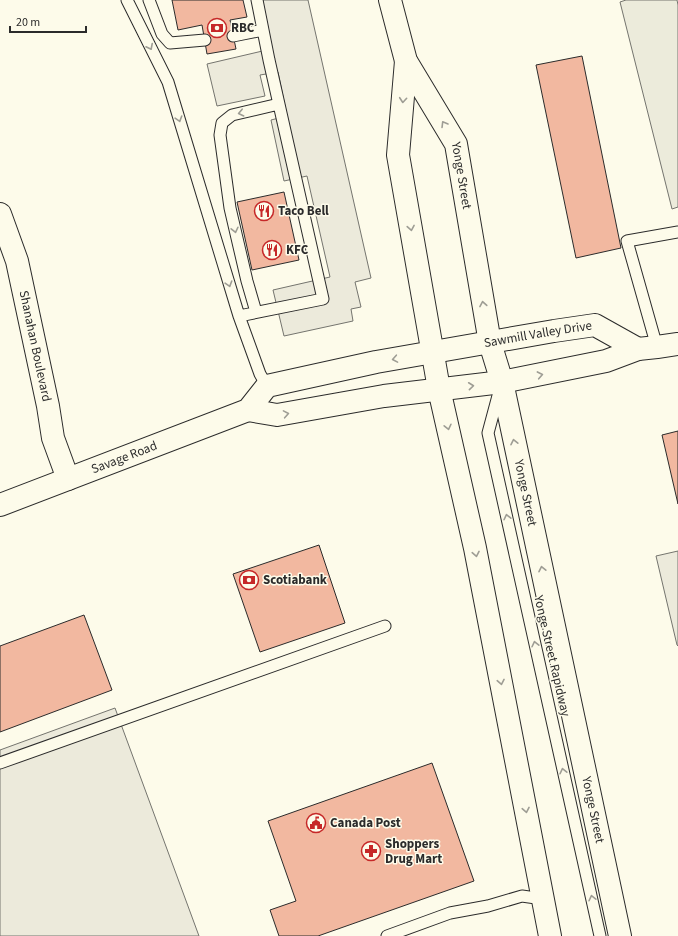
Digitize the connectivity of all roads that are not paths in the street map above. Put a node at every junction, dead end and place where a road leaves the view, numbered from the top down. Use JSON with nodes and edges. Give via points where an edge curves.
{"nodes":[{"id":1,"x":126,"y":0,"type":"edge"},
{"id":2,"x":149,"y":0,"type":"edge"},
{"id":3,"x":257,"y":0,"type":"edge"},
{"id":4,"x":390,"y":0,"type":"edge"},
{"id":5,"x":263,"y":30,"type":"junction"},
{"id":6,"x":233,"y":36,"type":"dead end"},
{"id":7,"x":205,"y":40,"type":"dead end"},
{"id":8,"x":406,"y":61,"type":"junction"},
{"id":9,"x":279,"y":104,"type":"junction"},
{"id":10,"x":0,"y":214,"type":"edge"},
{"id":11,"x":678,"y":232,"type":"edge"},
{"id":12,"x":256,"y":312,"type":"junction"},
{"id":13,"x":239,"y":316,"type":"junction"},
{"id":14,"x":490,"y":343,"type":"junction"},
{"id":15,"x":678,"y":344,"type":"edge"},
{"id":16,"x":647,"y":348,"type":"junction"},
{"id":17,"x":433,"y":352,"type":"junction"},
{"id":18,"x":502,"y":382,"type":"junction"},
{"id":19,"x":267,"y":386,"type":"junction"},
{"id":20,"x":440,"y":389,"type":"junction"},
{"id":21,"x":248,"y":410,"type":"junction"},
{"id":22,"x":68,"y":479,"type":"junction"},
{"id":23,"x":0,"y":505,"type":"edge"},
{"id":24,"x":386,"y":626,"type":"dead end"},
{"id":25,"x":0,"y":764,"type":"edge"},
{"id":26,"x":543,"y":899,"type":"junction"},
{"id":27,"x":387,"y":936,"type":"edge"},
{"id":28,"x":550,"y":936,"type":"edge"},
{"id":29,"x":600,"y":936,"type":"edge"},
{"id":30,"x":620,"y":936,"type":"edge"}],
"edges":[{"from":1,"to":13,"type":"lane","one_way":true,"via":[[168,82]]},
{"from":2,"to":7,"type":"lane","via":[[162,34],[170,43]]},
{"from":3,"to":5,"type":"lane"},
{"from":4,"to":8,"type":"main road","name":"Yonge Street"},
{"from":5,"to":6,"type":"lane"},
{"from":5,"to":9,"type":"lane"},
{"from":14,"to":8,"type":"main road","name":"Yonge Street","one_way":true,"via":[[456,144]]},
{"from":8,"to":17,"type":"main road","name":"Yonge Street","one_way":true,"via":[[398,154]]},
{"from":9,"to":12,"type":"lane","one_way":true,"via":[[232,115],[222,123],[220,135],[230,208]]},
{"from":9,"to":12,"type":"lane","via":[[323,299]]},
{"from":10,"to":22,"type":"main road","name":"Shanahan Boulevard","via":[[17,261],[54,438]]},
{"from":11,"to":16,"type":"lane","via":[[627,241]]},
{"from":12,"to":13,"type":"lane"},
{"from":13,"to":19,"type":"lane","via":[[260,374]]},
{"from":14,"to":16,"type":"main road","name":"Sawmill Valley Drive","via":[[595,325]]},
{"from":14,"to":17,"type":"main road","name":"Sawmill Valley Drive"},
{"from":14,"to":18,"type":"main road","name":"Yonge Street"},
{"from":15,"to":16,"type":"main road"},
{"from":18,"to":16,"type":"main road","one_way":true,"via":[[606,361]]},
{"from":17,"to":19,"type":"main road","one_way":true},
{"from":17,"to":20,"type":"main road","name":"Yonge Street"},
{"from":20,"to":18,"type":"main road","one_way":true},
{"from":29,"to":18,"type":"lane","name":"Yonge Street Rapidway","one_way":true,"via":[[488,434]]},
{"from":30,"to":18,"type":"main road","name":"Yonge Street","one_way":true},
{"from":19,"to":21,"type":"main road"},
{"from":21,"to":20,"type":"main road","one_way":true,"via":[[276,415]]},
{"from":20,"to":26,"type":"main road","name":"Yonge Street","one_way":true,"via":[[475,548]]},
{"from":21,"to":22,"type":"main road","name":"Savage Road"},
{"from":22,"to":23,"type":"main road","name":"Savage Road"},
{"from":24,"to":25,"type":"lane"},
{"from":26,"to":27,"type":"lane","via":[[522,896],[450,913]]},
{"from":26,"to":28,"type":"main road","name":"Yonge Street"}]}
